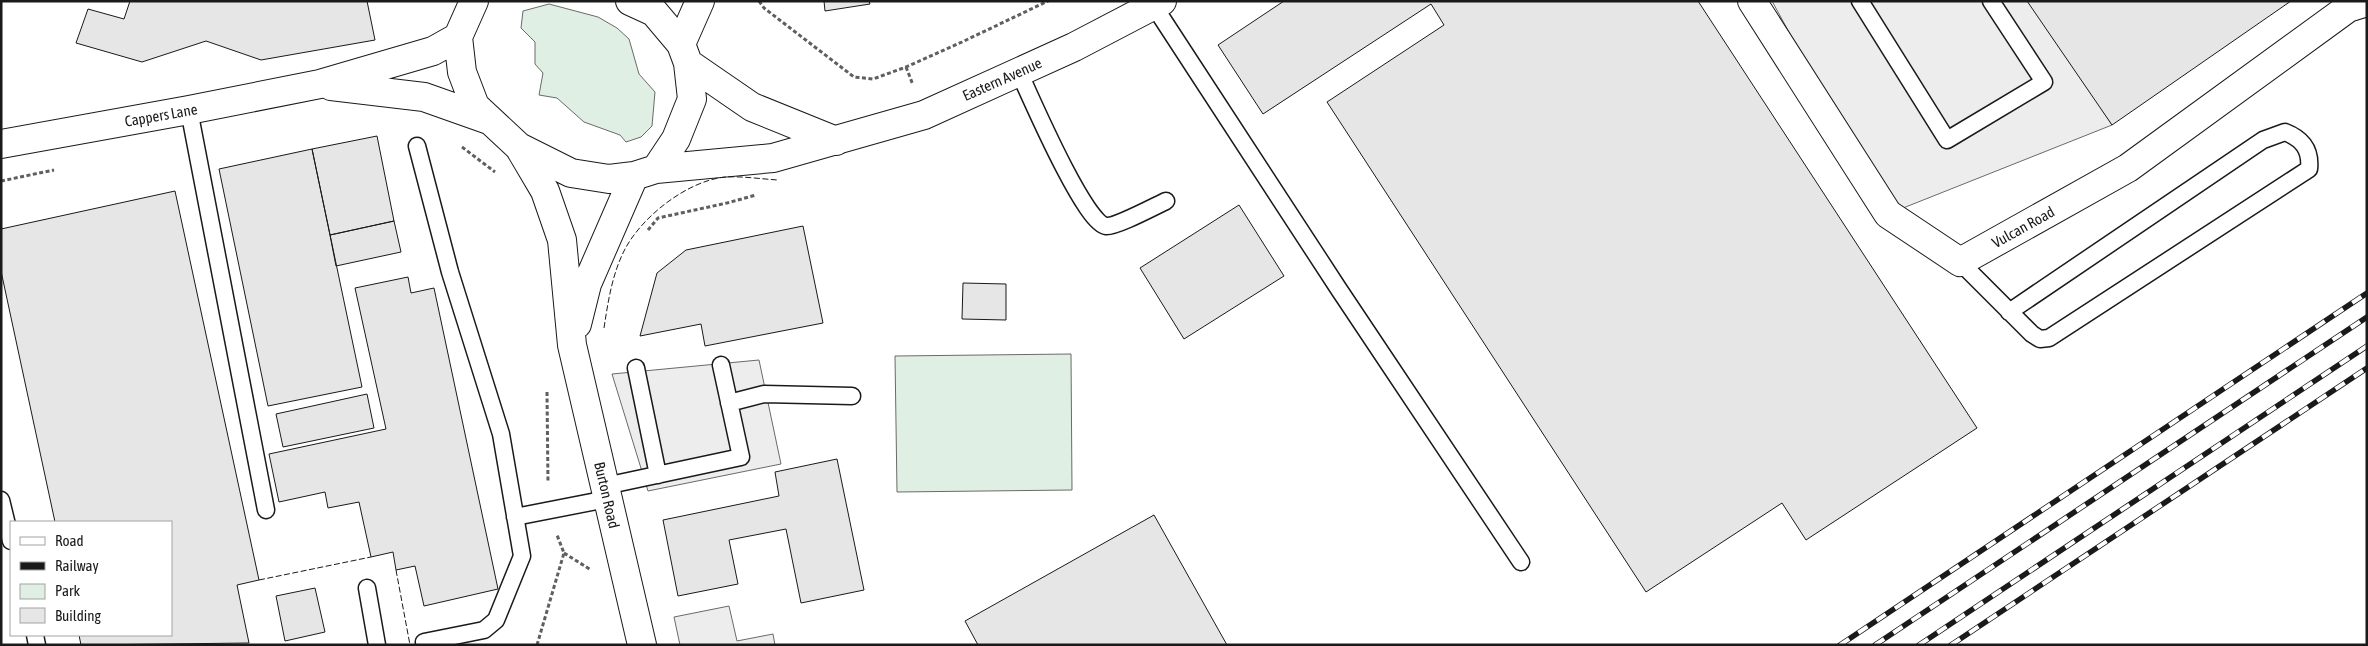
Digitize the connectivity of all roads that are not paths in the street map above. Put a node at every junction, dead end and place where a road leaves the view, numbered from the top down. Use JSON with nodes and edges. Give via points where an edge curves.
{"nodes":[{"id":1,"x":474,"y":1,"type":"edge"},
{"id":2,"x":630,"y":1,"type":"edge"},
{"id":3,"x":700,"y":1,"type":"edge"},
{"id":4,"x":1752,"y":1,"type":"edge"},
{"id":5,"x":1860,"y":1,"type":"edge"},
{"id":6,"x":1991,"y":1,"type":"edge"},
{"id":7,"x":2367,"y":2,"type":"edge"},
{"id":8,"x":1158,"y":4,"type":"edge"},
{"id":9,"x":458,"y":37,"type":"junction"},
{"id":10,"x":685,"y":54,"type":"junction"},
{"id":11,"x":1019,"y":72,"type":"junction"},
{"id":12,"x":320,"y":84,"type":"junction"},
{"id":13,"x":189,"y":110,"type":"junction"},
{"id":14,"x":495,"y":122,"type":"junction"},
{"id":15,"x":836,"y":141,"type":"junction"},
{"id":16,"x":1,"y":144,"type":"edge"},
{"id":17,"x":417,"y":146,"type":"dead end"},
{"id":18,"x":519,"y":147,"type":"junction"},
{"id":19,"x":645,"y":173,"type":"junction"},
{"id":20,"x":1166,"y":200,"type":"dead end"},
{"id":21,"x":1960,"y":262,"type":"junction"},
{"id":22,"x":2009,"y":312,"type":"junction"},
{"id":23,"x":572,"y":345,"type":"junction"},
{"id":24,"x":721,"y":365,"type":"dead end"},
{"id":25,"x":636,"y":368,"type":"dead end"},
{"id":26,"x":852,"y":396,"type":"dead end"},
{"id":27,"x":729,"y":403,"type":"junction"},
{"id":28,"x":658,"y":475,"type":"junction"},
{"id":29,"x":606,"y":492,"type":"junction"},
{"id":30,"x":1,"y":500,"type":"edge"},
{"id":31,"x":266,"y":510,"type":"dead end"},
{"id":32,"x":515,"y":517,"type":"junction"},
{"id":33,"x":10,"y":537,"type":"edge"},
{"id":34,"x":1521,"y":562,"type":"dead end"},
{"id":35,"x":367,"y":588,"type":"dead end"},
{"id":36,"x":424,"y":642,"type":"dead end"},
{"id":37,"x":377,"y":645,"type":"edge"},
{"id":38,"x":642,"y":645,"type":"edge"}],
"edges":[{"from":1,"to":9,"type":"main road"},
{"from":2,"to":10,"type":"main road","via":[[654,12]]},
{"from":3,"to":10,"type":"main road"},
{"from":4,"to":21,"type":"main road","via":[[1888,214]]},
{"from":5,"to":6,"type":"lane","via":[[1947,140],[2044,82]]},
{"from":7,"to":21,"type":"main road","name":"Vulcan Road","via":[[2348,8],[2128,168]]},
{"from":8,"to":11,"type":"main road","name":"Eastern Avenue"},
{"from":8,"to":34,"type":"lane","via":[[1332,280]]},
{"from":9,"to":12,"type":"main road","name":"Cappers Lane","via":[[433,51]]},
{"from":9,"to":14,"type":"main road","via":[[462,72],[475,106]]},
{"from":10,"to":15,"type":"main road","via":[[752,107]]},
{"from":10,"to":19,"type":"main road","via":[[692,99],[676,139]]},
{"from":11,"to":15,"type":"main road","name":"Eastern Avenue","via":[[924,115]]},
{"from":11,"to":20,"type":"lane","via":[[1074,188],[1100,224],[1111,226]]},
{"from":12,"to":13,"type":"main road","name":"Cappers Lane"},
{"from":12,"to":14,"type":"main road","name":"Cappers Lane","via":[[424,97]]},
{"from":13,"to":16,"type":"main road","name":"Cappers Lane"},
{"from":13,"to":31,"type":"lane"},
{"from":14,"to":18,"type":"main road"},
{"from":15,"to":19,"type":"main road","name":"Eastern Avenue","via":[[773,158]]},
{"from":17,"to":32,"type":"lane","via":[[450,272],[501,434]]},
{"from":18,"to":19,"type":"main road","name":"Eastern Avenue","via":[[571,173],[609,179]]},
{"from":18,"to":23,"type":"main road","name":"Burton Road","via":[[545,191],[562,240]]},
{"from":19,"to":23,"type":"main road","via":[[587,284]]},
{"from":21,"to":22,"type":"lane"},
{"from":22,"to":22,"type":"lane","via":[[2032,334],[2040,339],[2049,338],[2309,169],[2310,157],[2303,143],[2297,136],[2285,132],[2263,140]]},
{"from":23,"to":29,"type":"main road","name":"Burton Road"},
{"from":24,"to":27,"type":"lane"},
{"from":25,"to":28,"type":"lane"},
{"from":26,"to":27,"type":"lane","via":[[770,394]]},
{"from":27,"to":28,"type":"lane","via":[[740,457]]},
{"from":28,"to":29,"type":"lane"},
{"from":29,"to":32,"type":"lane"},
{"from":29,"to":38,"type":"main road","name":"Burton Road"},
{"from":30,"to":33,"type":"lane"},
{"from":32,"to":36,"type":"lane","via":[[522,556],[496,620],[484,630]]},
{"from":35,"to":37,"type":"lane"}]}
